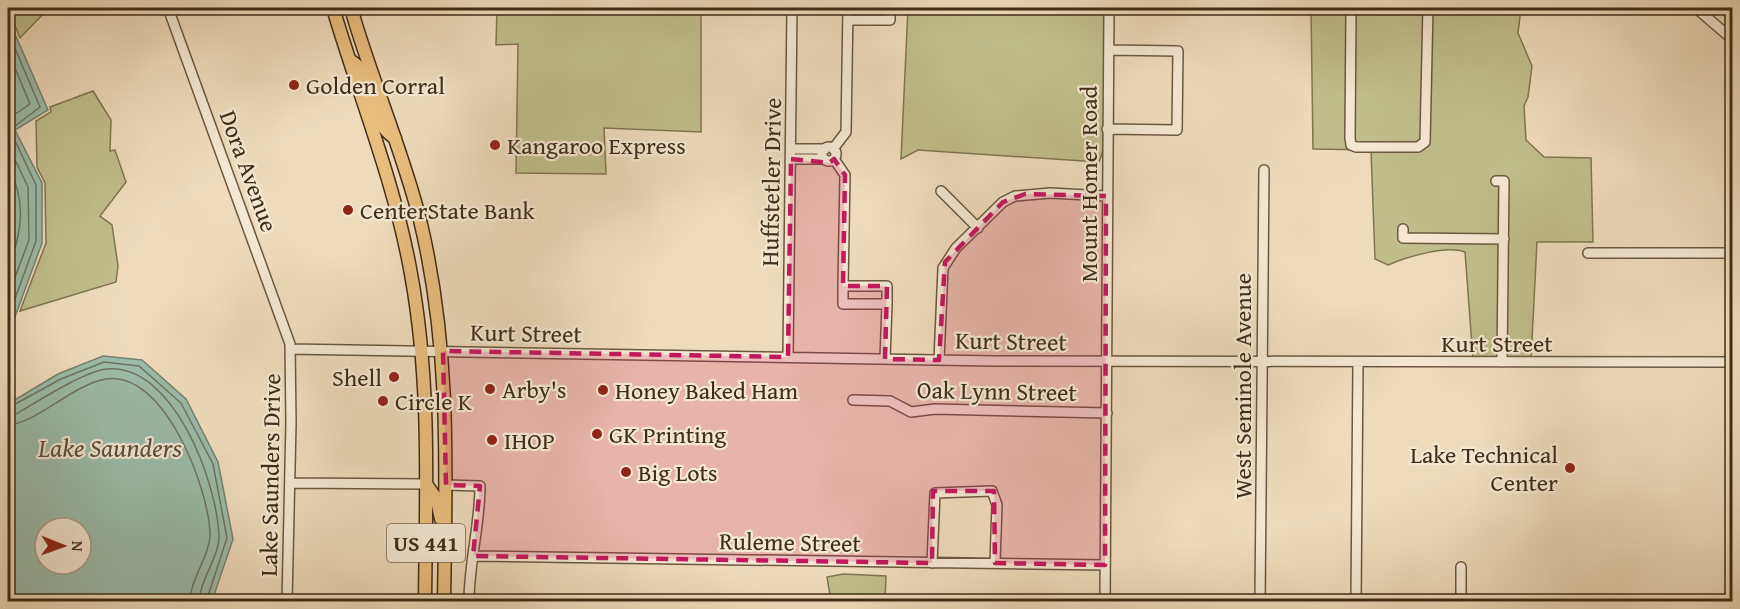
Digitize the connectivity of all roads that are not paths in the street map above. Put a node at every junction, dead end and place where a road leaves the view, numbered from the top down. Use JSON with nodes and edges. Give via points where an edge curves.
{"nodes":[{"id":1,"x":168,"y":8,"type":"edge"},
{"id":2,"x":333,"y":8,"type":"edge"},
{"id":3,"x":792,"y":8,"type":"edge"},
{"id":4,"x":848,"y":8,"type":"edge"},
{"id":5,"x":890,"y":8,"type":"edge"},
{"id":6,"x":1109,"y":8,"type":"edge"},
{"id":7,"x":1208,"y":8,"type":"edge"},
{"id":8,"x":1229,"y":8,"type":"edge"},
{"id":9,"x":1351,"y":8,"type":"edge"},
{"id":10,"x":1428,"y":8,"type":"edge"},
{"id":11,"x":1696,"y":8,"type":"edge"},
{"id":12,"x":350,"y":9,"type":"edge"},
{"id":13,"x":848,"y":20,"type":"junction"},
{"id":14,"x":1732,"y":39,"type":"edge"},
{"id":15,"x":1109,"y":50,"type":"junction"},
{"id":16,"x":350,"y":60,"type":"junction"},
{"id":17,"x":1107,"y":129,"type":"junction"},
{"id":18,"x":395,"y":138,"type":"junction"},
{"id":19,"x":796,"y":149,"type":"junction"},
{"id":20,"x":832,"y":154,"type":"junction"},
{"id":21,"x":796,"y":159,"type":"junction"},
{"id":22,"x":1264,"y":170,"type":"dead end"},
{"id":23,"x":1496,"y":181,"type":"dead end"},
{"id":24,"x":941,"y":191,"type":"dead end"},
{"id":25,"x":1106,"y":196,"type":"junction"},
{"id":26,"x":978,"y":228,"type":"junction"},
{"id":27,"x":1403,"y":229,"type":"dead end"},
{"id":28,"x":1504,"y":239,"type":"junction"},
{"id":29,"x":1588,"y":253,"type":"dead end"},
{"id":30,"x":1732,"y":253,"type":"edge"},
{"id":31,"x":843,"y":286,"type":"junction"},
{"id":32,"x":887,"y":304,"type":"junction"},
{"id":33,"x":290,"y":349,"type":"junction"},
{"id":34,"x":423,"y":351,"type":"junction"},
{"id":35,"x":443,"y":351,"type":"junction"},
{"id":36,"x":789,"y":357,"type":"junction"},
{"id":37,"x":885,"y":359,"type":"junction"},
{"id":38,"x":939,"y":360,"type":"junction"},
{"id":39,"x":1107,"y":361,"type":"junction"},
{"id":40,"x":1262,"y":362,"type":"junction"},
{"id":41,"x":1502,"y":362,"type":"junction"},
{"id":42,"x":1732,"y":362,"type":"edge"},
{"id":43,"x":1358,"y":363,"type":"junction"},
{"id":44,"x":853,"y":400,"type":"dead end"},
{"id":45,"x":1107,"y":413,"type":"junction"},
{"id":46,"x":427,"y":439,"type":"junction"},
{"id":47,"x":291,"y":483,"type":"junction"},
{"id":48,"x":426,"y":484,"type":"junction"},
{"id":49,"x":446,"y":485,"type":"junction"},
{"id":50,"x":445,"y":541,"type":"junction"},
{"id":51,"x":473,"y":556,"type":"junction"},
{"id":52,"x":932,"y":563,"type":"junction"},
{"id":53,"x":995,"y":563,"type":"junction"},
{"id":54,"x":1105,"y":565,"type":"junction"},
{"id":55,"x":1461,"y":567,"type":"dead end"},
{"id":56,"x":287,"y":602,"type":"edge"},
{"id":57,"x":424,"y":602,"type":"edge"},
{"id":58,"x":444,"y":602,"type":"edge"},
{"id":59,"x":469,"y":602,"type":"edge"},
{"id":60,"x":1105,"y":602,"type":"edge"},
{"id":61,"x":1260,"y":602,"type":"edge"},
{"id":62,"x":1356,"y":602,"type":"edge"},
{"id":63,"x":1461,"y":602,"type":"edge"}],
"edges":[{"from":1,"to":33,"type":"street","name":"Dora Avenue"},
{"from":2,"to":16,"type":"main road","number":"US 441"},
{"from":3,"to":19,"type":"street","name":"Huffstetler Drive"},
{"from":4,"to":13,"type":"street"},
{"from":5,"to":13,"type":"street","via":[[890,20]]},
{"from":6,"to":15,"type":"street","name":"Mount Homer Road"},
{"from":7,"to":8,"type":"street"},
{"from":9,"to":10,"type":"street","via":[[1351,145],[1418,147],[1427,136]]},
{"from":11,"to":14,"type":"street"},
{"from":12,"to":18,"type":"main road","number":"US 441"},
{"from":13,"to":20,"type":"street","via":[[846,132]]},
{"from":15,"to":17,"type":"street","name":"Mount Homer Road"},
{"from":15,"to":17,"type":"street","via":[[1178,51],[1177,130]]},
{"from":16,"to":18,"type":"main road","via":[[362,70],[383,128]]},
{"from":16,"to":34,"type":"main road","number":"US 441","via":[[400,220]]},
{"from":17,"to":25,"type":"street","name":"Mount Homer Road"},
{"from":18,"to":35,"type":"main road","number":"US 441","via":[[425,244]]},
{"from":19,"to":20,"type":"street"},
{"from":19,"to":21,"type":"street","name":"Huffstetler Drive"},
{"from":20,"to":21,"type":"street"},
{"from":20,"to":31,"type":"street","via":[[845,175]]},
{"from":21,"to":36,"type":"street","name":"Huffstetler Drive"},
{"from":22,"to":40,"type":"street","name":"West Seminole Avenue"},
{"from":23,"to":28,"type":"street","via":[[1504,181]]},
{"from":24,"to":26,"type":"street"},
{"from":25,"to":26,"type":"street","via":[[1015,196],[1003,202]]},
{"from":25,"to":39,"type":"street","name":"Mount Homer Road"},
{"from":26,"to":38,"type":"street","via":[[950,254],[943,268]]},
{"from":27,"to":28,"type":"street","via":[[1403,238]]},
{"from":28,"to":41,"type":"street"},
{"from":29,"to":30,"type":"street"},
{"from":31,"to":32,"type":"street","via":[[843,304]]},
{"from":31,"to":32,"type":"street","via":[[887,286]]},
{"from":32,"to":37,"type":"street"},
{"from":33,"to":34,"type":"street","name":"Kurt Street"},
{"from":33,"to":47,"type":"street","name":"Lake Saunders Drive"},
{"from":34,"to":35,"type":"street","name":"Kurt Street"},
{"from":34,"to":46,"type":"main road","number":"US 441"},
{"from":35,"to":36,"type":"street","name":"Kurt Street"},
{"from":35,"to":49,"type":"main road","number":"US 441"},
{"from":36,"to":37,"type":"street","name":"Kurt Street"},
{"from":37,"to":38,"type":"street","name":"Kurt Street"},
{"from":38,"to":39,"type":"street","name":"Kurt Street"},
{"from":39,"to":40,"type":"street","name":"Kurt Street"},
{"from":39,"to":45,"type":"street","name":"Mount Homer Road"},
{"from":40,"to":43,"type":"street","name":"Kurt Street"},
{"from":40,"to":61,"type":"street","name":"West Seminole Avenue"},
{"from":41,"to":42,"type":"street","name":"Kurt Street"},
{"from":41,"to":43,"type":"street","name":"Kurt Street"},
{"from":43,"to":62,"type":"street"},
{"from":44,"to":45,"type":"street","name":"Oak Lynn Street","via":[[890,401],[911,412]]},
{"from":45,"to":54,"type":"street","name":"Mount Homer Road"},
{"from":46,"to":48,"type":"main road","number":"US 441"},
{"from":46,"to":49,"type":"main road","via":[[432,466]]},
{"from":47,"to":48,"type":"street"},
{"from":47,"to":56,"type":"street","name":"Lake Saunders Drive"},
{"from":48,"to":50,"type":"main road","via":[[437,500]]},
{"from":48,"to":57,"type":"main road","number":"US 441"},
{"from":49,"to":50,"type":"main road","number":"US 441"},
{"from":49,"to":51,"type":"street","via":[[480,486]]},
{"from":50,"to":58,"type":"main road","number":"US 441"},
{"from":51,"to":52,"type":"street","name":"Ruleme Street"},
{"from":51,"to":59,"type":"street"},
{"from":52,"to":53,"type":"street","name":"Ruleme Street"},
{"from":52,"to":53,"type":"street","via":[[935,493],[992,491],[996,505]]},
{"from":53,"to":54,"type":"street","name":"Ruleme Street"},
{"from":54,"to":60,"type":"street","name":"Mount Homer Road"},
{"from":55,"to":63,"type":"street"}]}
